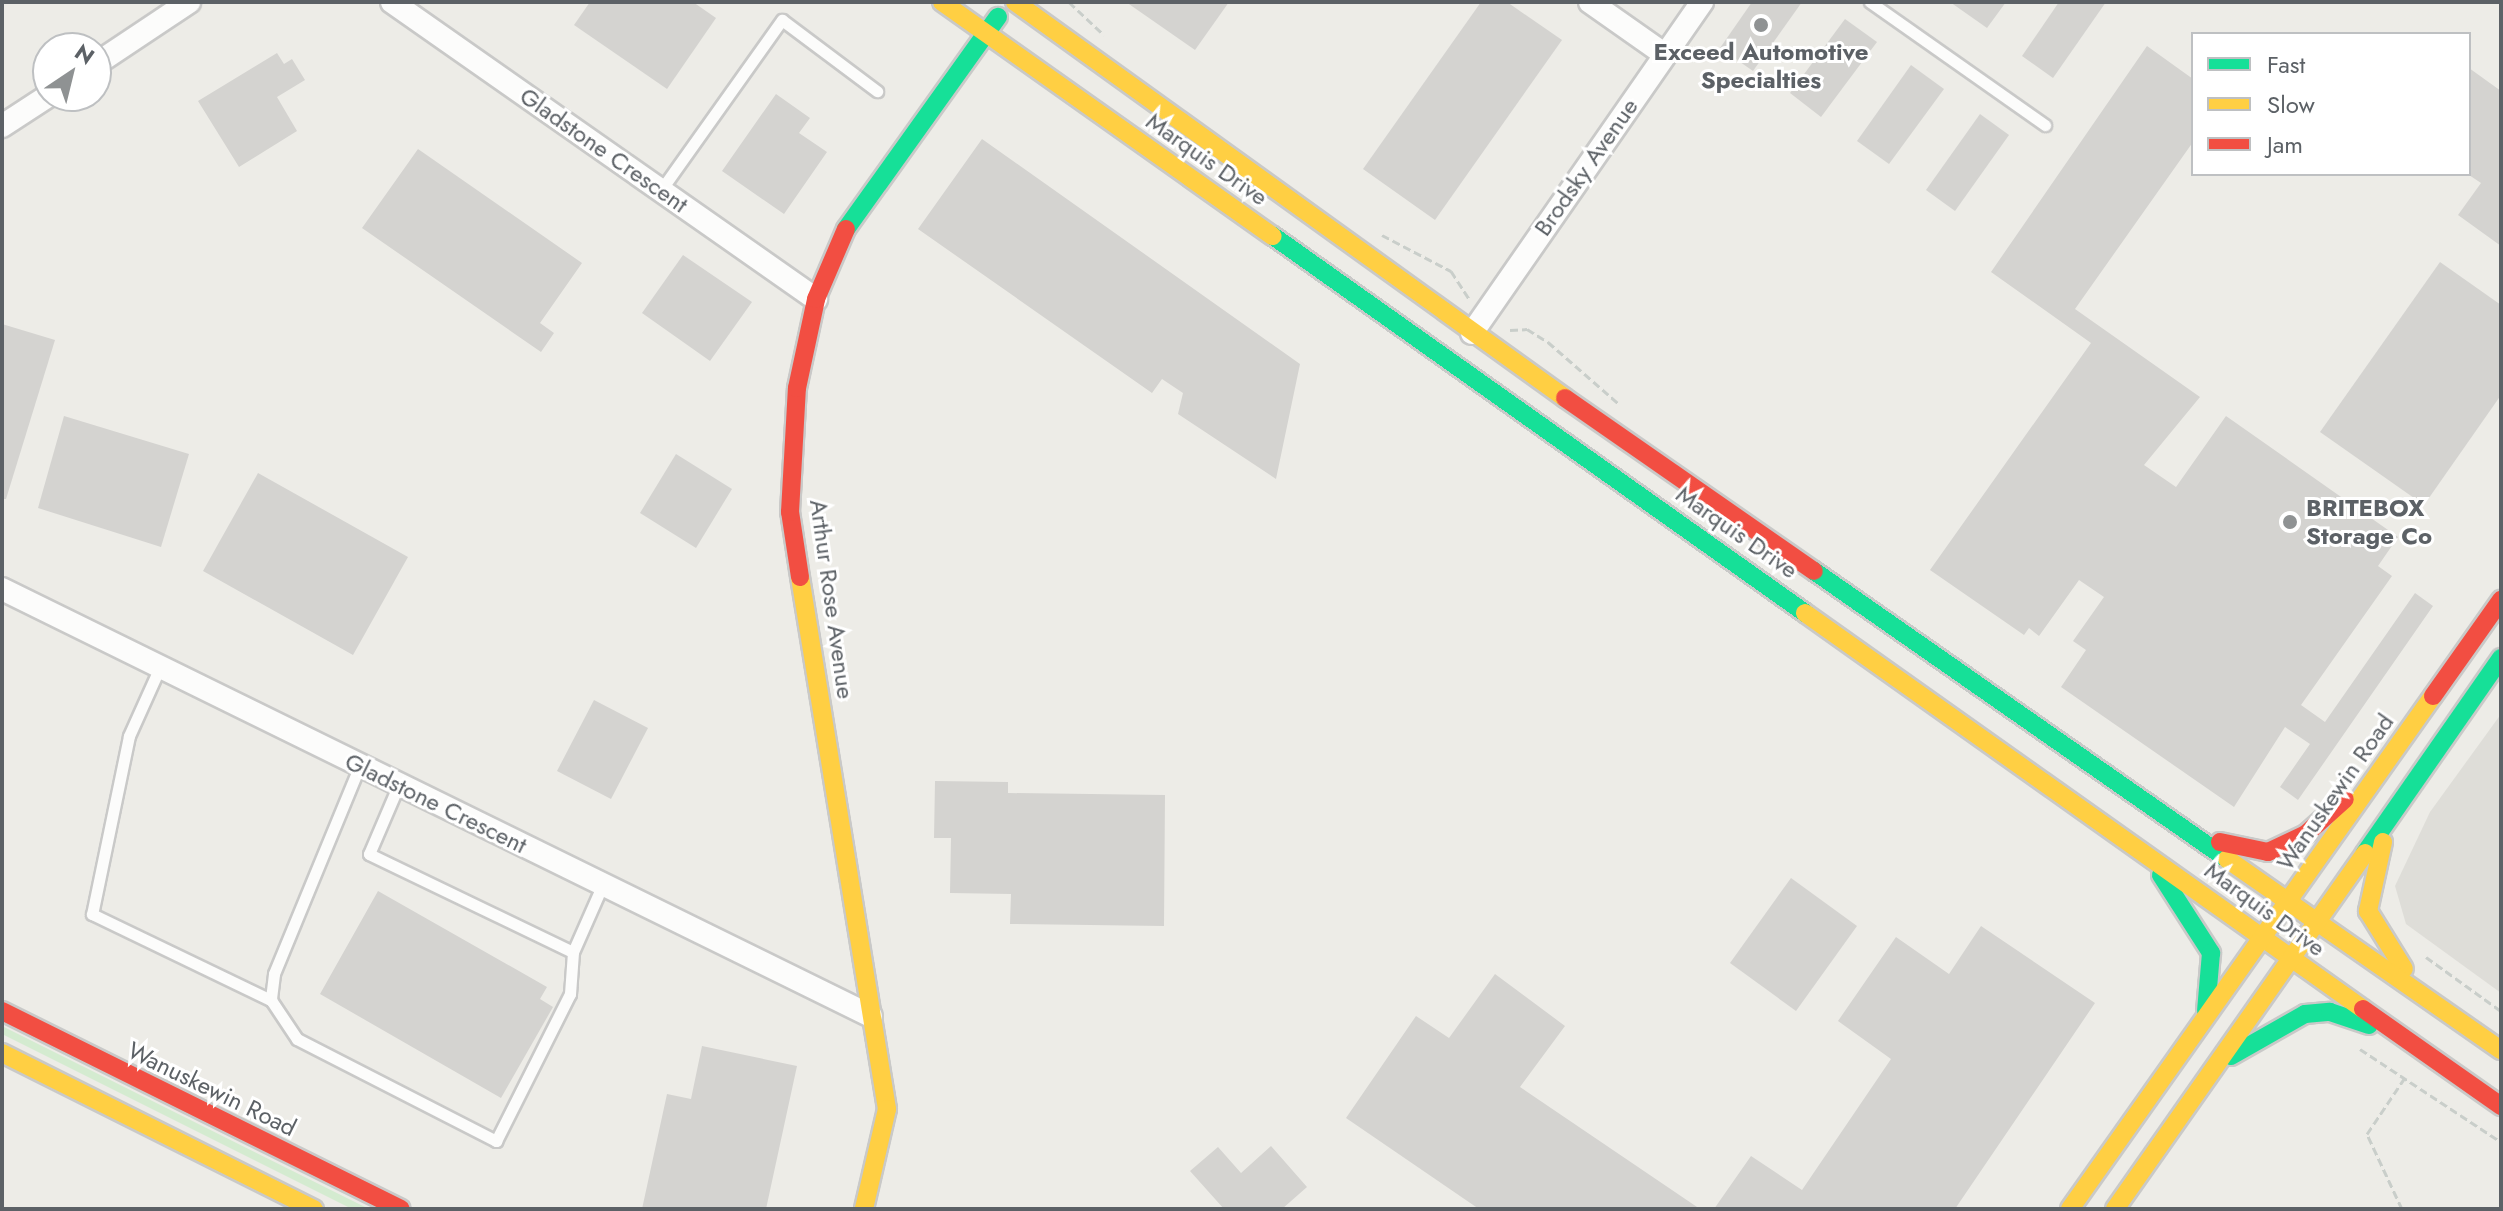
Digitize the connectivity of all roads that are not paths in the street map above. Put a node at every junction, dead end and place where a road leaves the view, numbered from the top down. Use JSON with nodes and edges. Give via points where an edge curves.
{"nodes":[{"id":1,"x":189,"y":2,"type":"edge"},
{"id":2,"x":392,"y":2,"type":"edge"},
{"id":3,"x":942,"y":2,"type":"edge"},
{"id":4,"x":1008,"y":2,"type":"edge"},
{"id":5,"x":1015,"y":2,"type":"edge"},
{"id":6,"x":1590,"y":2,"type":"edge"},
{"id":7,"x":1702,"y":2,"type":"edge"},
{"id":8,"x":1870,"y":2,"type":"edge"},
{"id":9,"x":986,"y":33,"type":"junction"},
{"id":10,"x":112,"y":53,"type":"edge"},
{"id":11,"x":1664,"y":54,"type":"junction"},
{"id":12,"x":877,"y":91,"type":"dead end"},
{"id":13,"x":32,"y":106,"type":"edge"},
{"id":14,"x":2045,"y":125,"type":"dead end"},
{"id":15,"x":2,"y":126,"type":"edge"},
{"id":16,"x":661,"y":190,"type":"junction"},
{"id":17,"x":816,"y":299,"type":"junction"},
{"id":18,"x":1472,"y":333,"type":"junction"},
{"id":19,"x":2,"y":589,"type":"edge"},
{"id":20,"x":2501,"y":600,"type":"edge"},
{"id":21,"x":2501,"y":658,"type":"edge"},
{"id":22,"x":160,"y":667,"type":"junction"},
{"id":23,"x":2386,"y":762,"type":"junction"},
{"id":24,"x":360,"y":765,"type":"junction"},
{"id":25,"x":399,"y":784,"type":"junction"},
{"id":26,"x":2405,"y":795,"type":"junction"},
{"id":27,"x":2203,"y":837,"type":"junction"},
{"id":28,"x":2132,"y":840,"type":"junction"},
{"id":29,"x":603,"y":884,"type":"junction"},
{"id":30,"x":2289,"y":899,"type":"junction"},
{"id":31,"x":2317,"y":919,"type":"junction"},
{"id":32,"x":2262,"y":937,"type":"junction"},
{"id":33,"x":573,"y":952,"type":"junction"},
{"id":34,"x":2291,"y":959,"type":"junction"},
{"id":35,"x":2422,"y":993,"type":"junction"},
{"id":36,"x":271,"y":1000,"type":"junction"},
{"id":37,"x":2,"y":1011,"type":"edge"},
{"id":38,"x":2205,"y":1015,"type":"junction"},
{"id":39,"x":871,"y":1016,"type":"junction"},
{"id":40,"x":2394,"y":1033,"type":"junction"},
{"id":41,"x":2501,"y":1050,"type":"edge"},
{"id":42,"x":3,"y":1053,"type":"edge"},
{"id":43,"x":2212,"y":1072,"type":"junction"},
{"id":44,"x":2501,"y":1106,"type":"edge"},
{"id":45,"x":314,"y":1209,"type":"edge"},
{"id":46,"x":400,"y":1209,"type":"edge"},
{"id":47,"x":864,"y":1209,"type":"edge"},
{"id":48,"x":2070,"y":1209,"type":"edge"},
{"id":49,"x":2115,"y":1209,"type":"edge"}],
"edges":[{"from":1,"to":10,"type":"street"},
{"from":2,"to":16,"type":"street","name":"Gladstone Crescent"},
{"from":3,"to":9,"type":"main road","name":"Marquis Drive"},
{"from":4,"to":9,"type":"main road","name":"Arthur Rose Avenue"},
{"from":5,"to":18,"type":"main road","name":"Marquis Drive"},
{"from":6,"to":11,"type":"street"},
{"from":7,"to":11,"type":"street","name":"Brodsky Avenue"},
{"from":8,"to":14,"type":"lane"},
{"from":9,"to":17,"type":"main road","name":"Arthur Rose Avenue","via":[[840,237]]},
{"from":9,"to":28,"type":"main road","name":"Marquis Drive"},
{"from":11,"to":18,"type":"street","name":"Brodsky Avenue"},
{"from":12,"to":16,"type":"lane","via":[[782,20]]},
{"from":13,"to":15,"type":"street"},
{"from":16,"to":17,"type":"street","name":"Gladstone Crescent"},
{"from":17,"to":39,"type":"main road","name":"Arthur Rose Avenue","via":[[797,388],[790,512]]},
{"from":18,"to":27,"type":"main road","name":"Marquis Drive"},
{"from":19,"to":22,"type":"street","name":"Gladstone Crescent"},
{"from":20,"to":23,"type":"main road","name":"Wanuskewin Road"},
{"from":21,"to":26,"type":"main road"},
{"from":22,"to":24,"type":"street","name":"Gladstone Crescent"},
{"from":22,"to":36,"type":"lane","via":[[129,736],[92,914]]},
{"from":23,"to":27,"type":"main road","via":[[2306,834],[2268,852]]},
{"from":23,"to":30,"type":"main road","name":"Wanuskewin Road"},
{"from":24,"to":25,"type":"street","name":"Gladstone Crescent"},
{"from":24,"to":36,"type":"lane","via":[[274,974]]},
{"from":25,"to":29,"type":"street","name":"Gladstone Crescent"},
{"from":25,"to":33,"type":"lane","via":[[369,854]]},
{"from":26,"to":31,"type":"main road"},
{"from":26,"to":35,"type":"main road","via":[[2372,873],[2368,911]]},
{"from":27,"to":30,"type":"main road","name":"Marquis Drive"},
{"from":28,"to":32,"type":"main road","name":"Marquis Drive"},
{"from":28,"to":38,"type":"main road","via":[[2206,942]]},
{"from":29,"to":33,"type":"lane"},
{"from":29,"to":39,"type":"street","name":"Gladstone Crescent"},
{"from":30,"to":31,"type":"main road","name":"Marquis Drive"},
{"from":30,"to":32,"type":"main road","name":"Wanuskewin Road"},
{"from":31,"to":34,"type":"main road"},
{"from":31,"to":35,"type":"main road","name":"Marquis Drive"},
{"from":32,"to":34,"type":"main road","name":"Marquis Drive"},
{"from":32,"to":38,"type":"main road","name":"Wanuskewin Road"},
{"from":33,"to":36,"type":"lane","via":[[570,994],[496,1141],[297,1039]]},
{"from":34,"to":40,"type":"main road","name":"Marquis Drive"},
{"from":34,"to":43,"type":"main road"},
{"from":35,"to":41,"type":"main road","name":"Marquis Drive"},
{"from":37,"to":46,"type":"main road","name":"Wanuskewin Road"},
{"from":38,"to":48,"type":"main road","name":"Wanuskewin Road"},
{"from":39,"to":47,"type":"main road","name":"Arthur Rose Avenue","via":[[887,1109]]},
{"from":40,"to":43,"type":"main road","via":[[2330,1012],[2305,1014]]},
{"from":40,"to":44,"type":"main road","name":"Marquis Drive"},
{"from":42,"to":45,"type":"main road"},
{"from":43,"to":49,"type":"main road"}]}
